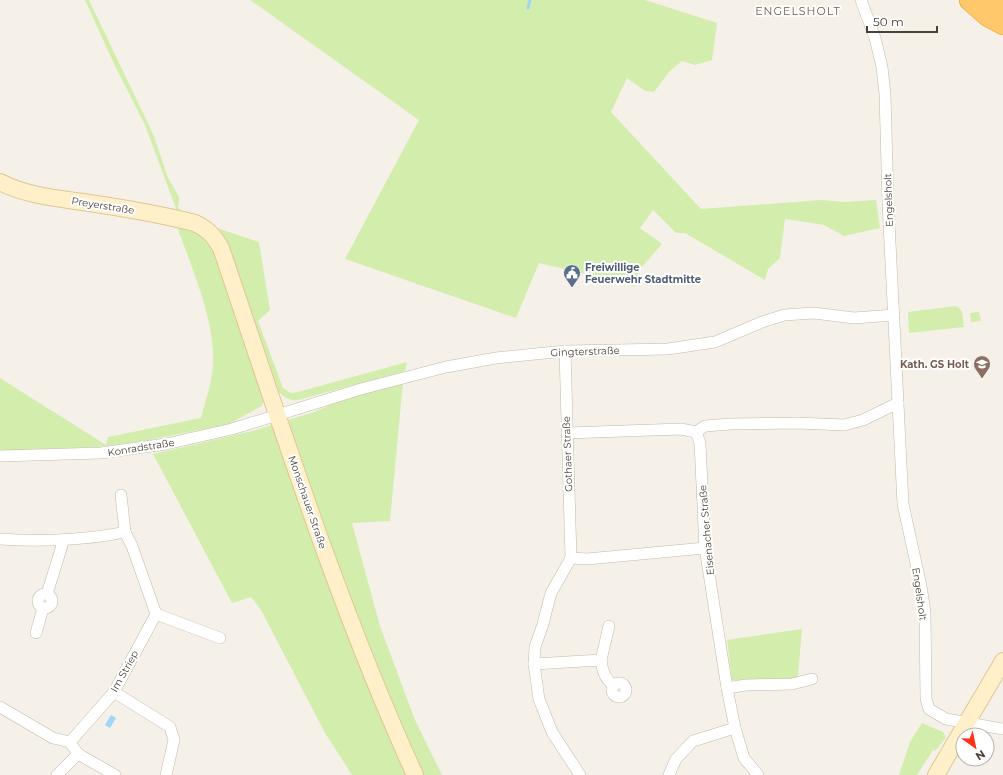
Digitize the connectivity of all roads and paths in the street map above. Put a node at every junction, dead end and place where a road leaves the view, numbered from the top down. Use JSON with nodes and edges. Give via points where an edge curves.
{"nodes":[{"id":1,"x":861,"y":0,"type":"edge"},
{"id":2,"x":970,"y":0,"type":"edge"},
{"id":3,"x":997,"y":0,"type":"edge"},
{"id":4,"x":1003,"y":5,"type":"edge"},
{"id":5,"x":1003,"y":24,"type":"edge"},
{"id":6,"x":0,"y":182,"type":"edge"},
{"id":7,"x":206,"y":229,"type":"joint"},
{"id":8,"x":894,"y":315,"type":"junction"},
{"id":9,"x":565,"y":350,"type":"junction"},
{"id":10,"x":898,"y":403,"type":"junction"},
{"id":11,"x":278,"y":416,"type":"junction"},
{"id":12,"x":696,"y":432,"type":"junction"},
{"id":13,"x":567,"y":433,"type":"junction"},
{"id":14,"x":0,"y":456,"type":"edge"},
{"id":15,"x":121,"y":494,"type":"dead end"},
{"id":16,"x":125,"y":532,"type":"junction"},
{"id":17,"x":0,"y":539,"type":"edge"},
{"id":18,"x":64,"y":539,"type":"junction"},
{"id":19,"x":705,"y":548,"type":"junction"},
{"id":20,"x":571,"y":558,"type":"junction"},
{"id":21,"x":156,"y":614,"type":"junction"},
{"id":22,"x":609,"y":626,"type":"dead end"},
{"id":23,"x":36,"y":633,"type":"dead end"},
{"id":24,"x":220,"y":638,"type":"dead end"},
{"id":25,"x":600,"y":660,"type":"junction"},
{"id":26,"x":1003,"y":661,"type":"edge"},
{"id":27,"x":534,"y":664,"type":"junction"},
{"id":28,"x":812,"y":679,"type":"dead end"},
{"id":29,"x":613,"y":685,"type":"dead end"},
{"id":30,"x":727,"y":688,"type":"junction"},
{"id":31,"x":114,"y":692,"type":"junction"},
{"id":32,"x":0,"y":707,"type":"edge"},
{"id":33,"x":968,"y":722,"type":"junction"},
{"id":34,"x":735,"y":728,"type":"junction"},
{"id":35,"x":1003,"y":729,"type":"edge"},
{"id":36,"x":70,"y":742,"type":"junction"},
{"id":37,"x":78,"y":754,"type":"junction"},
{"id":38,"x":57,"y":775,"type":"edge"},
{"id":39,"x":114,"y":775,"type":"edge"},
{"id":40,"x":166,"y":775,"type":"edge"},
{"id":41,"x":415,"y":775,"type":"edge"},
{"id":42,"x":580,"y":775,"type":"edge"},
{"id":43,"x":669,"y":775,"type":"edge"},
{"id":44,"x":758,"y":775,"type":"edge"},
{"id":45,"x":936,"y":775,"type":"edge"}],
"edges":[{"from":1,"to":8,"type":"street","name":"Engelsholt","via":[[875,38],[885,94]]},
{"from":2,"to":5,"type":"highway","via":[[988,16]]},
{"from":3,"to":4,"type":"highway"},
{"from":6,"to":7,"type":"main road","name":"Preyerstraße","via":[[29,193],[177,219],[196,223]]},
{"from":7,"to":11,"type":"main road","name":"Monschauer Straße","via":[[221,248]]},
{"from":8,"to":9,"type":"street","name":"Gingterstraße","via":[[854,318],[814,313],[784,315],[716,342],[668,349]]},
{"from":8,"to":10,"type":"street","name":"Engelsholt"},
{"from":9,"to":11,"type":"street","name":"Gingterstraße","via":[[496,358],[446,368],[361,389]]},
{"from":9,"to":13,"type":"street","name":"Gothaer Straße"},
{"from":10,"to":12,"type":"street","via":[[863,420],[844,425],[725,425],[705,426]]},
{"from":10,"to":33,"type":"street","name":"Engelsholt","via":[[902,504],[925,612],[926,699],[929,709],[946,719]]},
{"from":11,"to":14,"type":"street","name":"Konradstraße","via":[[166,444],[101,453]]},
{"from":11,"to":41,"type":"main road","name":"Monschauer Straße","via":[[347,613]]},
{"from":12,"to":13,"type":"street","via":[[681,429]]},
{"from":12,"to":19,"type":"street","name":"Eisenacher Straße","via":[[700,443]]},
{"from":13,"to":20,"type":"street","name":"Gothaer Straße"},
{"from":15,"to":16,"type":"street"},
{"from":16,"to":18,"type":"street"},
{"from":16,"to":21,"type":"street"},
{"from":17,"to":18,"type":"street"},
{"from":18,"to":23,"type":"street","via":[[47,594],[40,595],[37,600],[43,608]]},
{"from":19,"to":20,"type":"street"},
{"from":19,"to":30,"type":"street","name":"Eisenacher Straße"},
{"from":20,"to":27,"type":"street","via":[[551,593],[535,647]]},
{"from":21,"to":24,"type":"street"},
{"from":21,"to":31,"type":"street","name":"Im Striep"},
{"from":22,"to":25,"type":"street"},
{"from":25,"to":27,"type":"street"},
{"from":25,"to":29,"type":"street","via":[[608,682]]},
{"from":26,"to":33,"type":"main road"},
{"from":27,"to":42,"type":"street","via":[[540,699],[552,732]]},
{"from":28,"to":30,"type":"street","via":[[792,684]]},
{"from":30,"to":34,"type":"street","name":"Eisenacher Straße"},
{"from":31,"to":36,"type":"street","name":"Im Striep"},
{"from":31,"to":40,"type":"street","via":[[170,727],[174,740]]},
{"from":32,"to":36,"type":"street","via":[[53,738]]},
{"from":33,"to":35,"type":"street","name":"Engelsholt"},
{"from":33,"to":45,"type":"main road"},
{"from":34,"to":43,"type":"street","via":[[693,741],[676,760]]},
{"from":34,"to":44,"type":"street","name":"Eisenacher Straße","via":[[744,758]]},
{"from":36,"to":37,"type":"street"},
{"from":37,"to":38,"type":"street"},
{"from":37,"to":39,"type":"street"}]}
